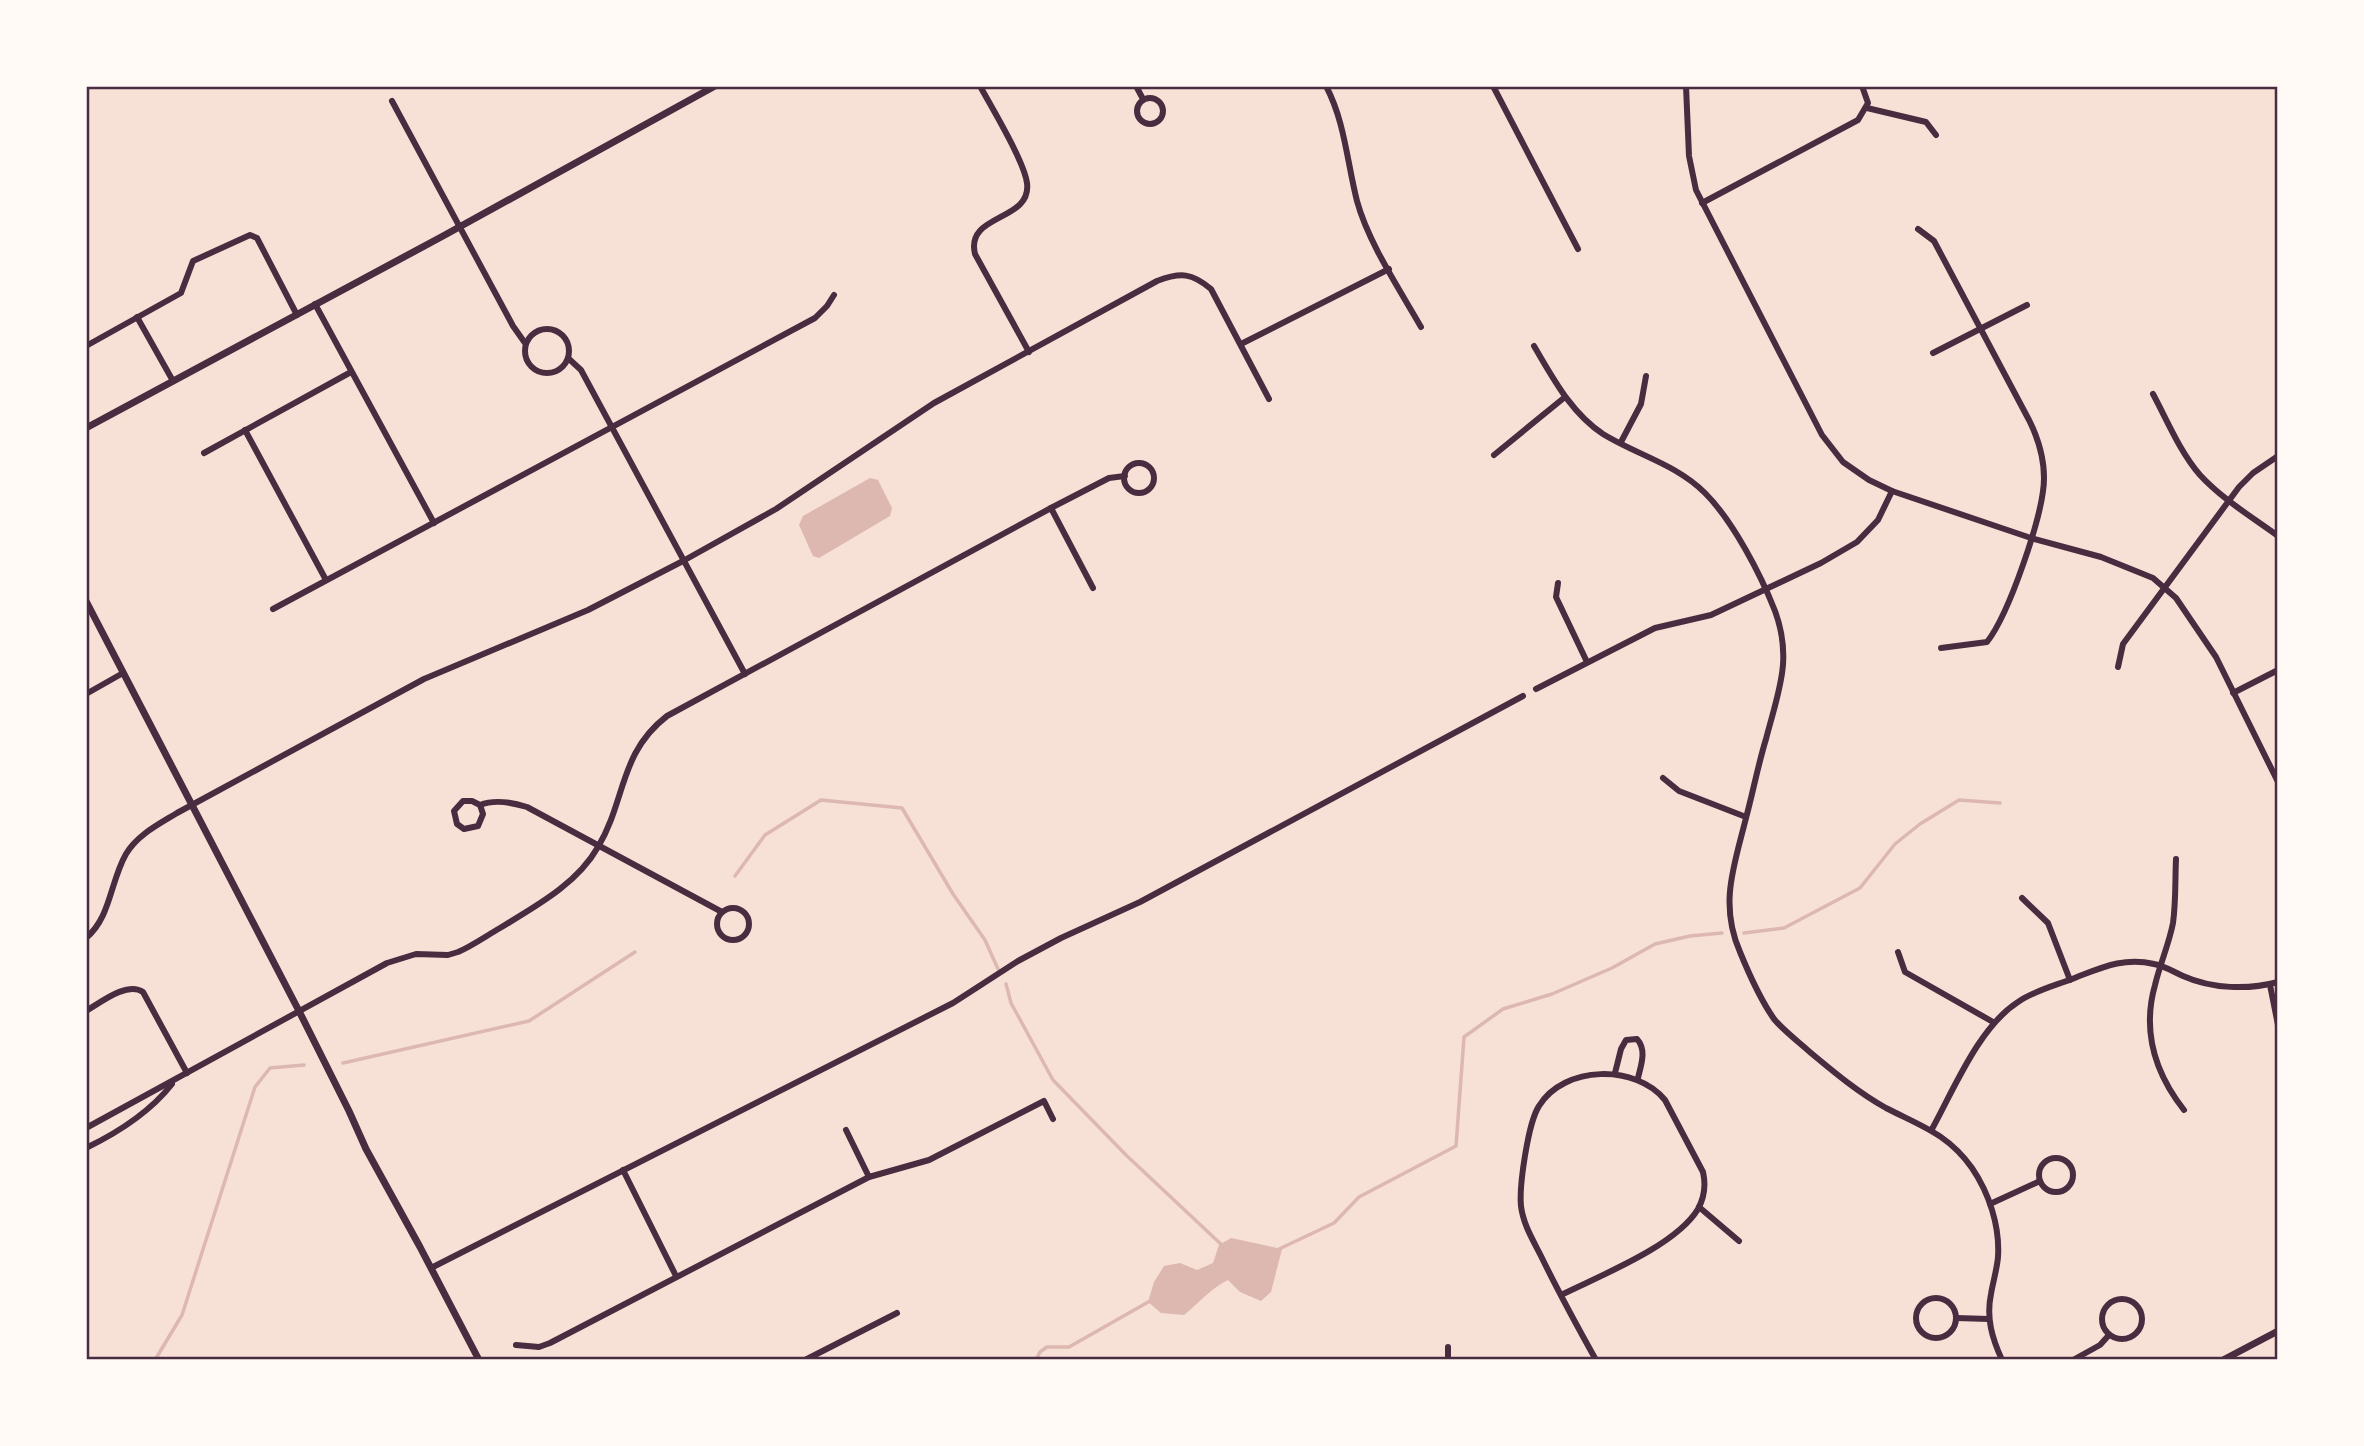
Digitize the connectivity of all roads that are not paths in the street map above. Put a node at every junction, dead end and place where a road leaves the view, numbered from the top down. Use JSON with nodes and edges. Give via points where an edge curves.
{"nodes":[{"id":1,"x":715,"y":86,"type":"edge"},
{"id":2,"x":980,"y":86,"type":"edge"},
{"id":3,"x":1136,"y":86,"type":"edge"},
{"id":4,"x":1326,"y":86,"type":"edge"},
{"id":5,"x":1493,"y":86,"type":"edge"},
{"id":6,"x":1686,"y":86,"type":"edge"},
{"id":7,"x":1862,"y":86,"type":"edge"},
{"id":8,"x":1143,"y":99,"type":"junction"},
{"id":9,"x":392,"y":101,"type":"dead end"},
{"id":10,"x":1867,"y":108,"type":"junction"},
{"id":11,"x":1936,"y":135,"type":"dead end"},
{"id":12,"x":1702,"y":203,"type":"junction"},
{"id":13,"x":459,"y":227,"type":"junction"},
{"id":14,"x":1918,"y":229,"type":"dead end"},
{"id":15,"x":1578,"y":248,"type":"dead end"},
{"id":16,"x":1389,"y":269,"type":"junction"},
{"id":17,"x":834,"y":295,"type":"dead end"},
{"id":18,"x":315,"y":304,"type":"junction"},
{"id":19,"x":2027,"y":305,"type":"dead end"},
{"id":20,"x":297,"y":315,"type":"junction"},
{"id":21,"x":137,"y":317,"type":"junction"},
{"id":22,"x":1421,"y":327,"type":"dead end"},
{"id":23,"x":1980,"y":328,"type":"junction"},
{"id":24,"x":525,"y":343,"type":"junction"},
{"id":25,"x":1241,"y":344,"type":"junction"},
{"id":26,"x":86,"y":346,"type":"edge"},
{"id":27,"x":1534,"y":346,"type":"dead end"},
{"id":28,"x":1029,"y":352,"type":"junction"},
{"id":29,"x":1933,"y":353,"type":"dead end"},
{"id":30,"x":568,"y":358,"type":"junction"},
{"id":31,"x":351,"y":372,"type":"junction"},
{"id":32,"x":1646,"y":376,"type":"dead end"},
{"id":33,"x":173,"y":381,"type":"junction"},
{"id":34,"x":2153,"y":394,"type":"dead end"},
{"id":35,"x":1565,"y":397,"type":"junction"},
{"id":36,"x":1269,"y":399,"type":"dead end"},
{"id":37,"x":611,"y":426,"type":"junction"},
{"id":38,"x":86,"y":428,"type":"edge"},
{"id":39,"x":245,"y":430,"type":"junction"},
{"id":40,"x":1621,"y":442,"type":"junction"},
{"id":41,"x":204,"y":453,"type":"dead end"},
{"id":42,"x":1494,"y":455,"type":"dead end"},
{"id":43,"x":2278,"y":456,"type":"edge"},
{"id":44,"x":1125,"y":476,"type":"junction"},
{"id":45,"x":1892,"y":491,"type":"junction"},
{"id":46,"x":2228,"y":500,"type":"junction"},
{"id":47,"x":1051,"y":508,"type":"junction"},
{"id":48,"x":434,"y":523,"type":"junction"},
{"id":49,"x":2278,"y":536,"type":"edge"},
{"id":50,"x":2031,"y":538,"type":"junction"},
{"id":51,"x":683,"y":561,"type":"junction"},
{"id":52,"x":326,"y":580,"type":"junction"},
{"id":53,"x":1559,"y":583,"type":"dead end"},
{"id":54,"x":2163,"y":587,"type":"junction"},
{"id":55,"x":1093,"y":588,"type":"dead end"},
{"id":56,"x":1765,"y":590,"type":"junction"},
{"id":57,"x":86,"y":600,"type":"edge"},
{"id":58,"x":272,"y":610,"type":"dead end"},
{"id":59,"x":1941,"y":648,"type":"dead end"},
{"id":60,"x":1587,"y":662,"type":"junction"},
{"id":61,"x":2118,"y":667,"type":"dead end"},
{"id":62,"x":2278,"y":670,"type":"edge"},
{"id":63,"x":123,"y":673,"type":"junction"},
{"id":64,"x":744,"y":674,"type":"junction"},
{"id":65,"x":1536,"y":689,"type":"dead end"},
{"id":66,"x":2233,"y":693,"type":"junction"},
{"id":67,"x":86,"y":694,"type":"edge"},
{"id":68,"x":1523,"y":696,"type":"dead end"},
{"id":69,"x":1663,"y":778,"type":"dead end"},
{"id":70,"x":2278,"y":782,"type":"edge"},
{"id":71,"x":191,"y":806,"type":"junction"},
{"id":72,"x":480,"y":806,"type":"junction"},
{"id":73,"x":1746,"y":817,"type":"junction"},
{"id":74,"x":600,"y":845,"type":"junction"},
{"id":75,"x":2176,"y":859,"type":"dead end"},
{"id":76,"x":2022,"y":898,"type":"dead end"},
{"id":77,"x":722,"y":912,"type":"junction"},
{"id":78,"x":86,"y":938,"type":"edge"},
{"id":79,"x":1898,"y":952,"type":"dead end"},
{"id":80,"x":2161,"y":965,"type":"junction"},
{"id":81,"x":2070,"y":980,"type":"junction"},
{"id":82,"x":2278,"y":982,"type":"edge"},
{"id":83,"x":2270,"y":985,"type":"junction"},
{"id":84,"x":299,"y":1010,"type":"junction"},
{"id":85,"x":86,"y":1011,"type":"edge"},
{"id":86,"x":1993,"y":1022,"type":"junction"},
{"id":87,"x":2278,"y":1025,"type":"edge"},
{"id":88,"x":187,"y":1073,"type":"junction"},
{"id":89,"x":1615,"y":1073,"type":"junction"},
{"id":90,"x":1638,"y":1078,"type":"junction"},
{"id":91,"x":175,"y":1080,"type":"junction"},
{"id":92,"x":2184,"y":1110,"type":"dead end"},
{"id":93,"x":1053,"y":1119,"type":"dead end"},
{"id":94,"x":86,"y":1128,"type":"edge"},
{"id":95,"x":1932,"y":1129,"type":"junction"},
{"id":96,"x":846,"y":1130,"type":"dead end"},
{"id":97,"x":86,"y":1148,"type":"edge"},
{"id":98,"x":623,"y":1170,"type":"junction"},
{"id":99,"x":869,"y":1177,"type":"junction"},
{"id":100,"x":2039,"y":1181,"type":"junction"},
{"id":101,"x":1990,"y":1204,"type":"junction"},
{"id":102,"x":1699,"y":1207,"type":"junction"},
{"id":103,"x":1739,"y":1241,"type":"dead end"},
{"id":104,"x":431,"y":1268,"type":"junction"},
{"id":105,"x":676,"y":1276,"type":"junction"},
{"id":106,"x":1561,"y":1295,"type":"junction"},
{"id":107,"x":897,"y":1313,"type":"dead end"},
{"id":108,"x":1956,"y":1318,"type":"junction"},
{"id":109,"x":1989,"y":1319,"type":"junction"},
{"id":110,"x":2278,"y":1331,"type":"edge"},
{"id":111,"x":2109,"y":1335,"type":"junction"},
{"id":112,"x":516,"y":1345,"type":"dead end"},
{"id":113,"x":1448,"y":1347,"type":"dead end"},
{"id":114,"x":479,"y":1360,"type":"edge"},
{"id":115,"x":805,"y":1360,"type":"edge"},
{"id":116,"x":1448,"y":1360,"type":"edge"},
{"id":117,"x":1596,"y":1360,"type":"edge"},
{"id":118,"x":2001,"y":1360,"type":"edge"},
{"id":119,"x":2073,"y":1360,"type":"edge"},
{"id":120,"x":2223,"y":1360,"type":"edge"}],
"edges":[{"from":1,"to":13,"type":"street"},
{"from":2,"to":28,"type":"street","via":[[1022,167],[1027,192],[1016,209],[980,228],[973,245]]},
{"from":3,"to":8,"type":"street"},
{"from":4,"to":16,"type":"street","via":[[1342,125],[1357,202]]},
{"from":5,"to":15,"type":"street"},
{"from":6,"to":12,"type":"street","via":[[1691,171]]},
{"from":7,"to":10,"type":"street"},
{"from":8,"to":8,"type":"street","via":[[1136,110],[1139,119],[1156,123],[1163,107],[1153,98]]},
{"from":9,"to":13,"type":"street"},
{"from":10,"to":11,"type":"street","via":[[1926,122]]},
{"from":10,"to":12,"type":"street","via":[[1853,125]]},
{"from":12,"to":45,"type":"street","via":[[1822,435],[1843,463]]},
{"from":13,"to":18,"type":"street"},
{"from":13,"to":24,"type":"street"},
{"from":14,"to":23,"type":"street","via":[[1934,241]]},
{"from":16,"to":22,"type":"street"},
{"from":16,"to":25,"type":"street"},
{"from":17,"to":37,"type":"street","via":[[815,318]]},
{"from":18,"to":20,"type":"street"},
{"from":18,"to":31,"type":"street"},
{"from":19,"to":23,"type":"street"},
{"from":20,"to":21,"type":"street","via":[[257,238],[250,234],[193,261],[181,293]]},
{"from":20,"to":33,"type":"street"},
{"from":21,"to":26,"type":"street"},
{"from":21,"to":33,"type":"street"},
{"from":23,"to":29,"type":"street"},
{"from":23,"to":50,"type":"street","via":[[2040,449],[2043,488]]},
{"from":24,"to":30,"type":"street","via":[[537,330],[554,329],[567,341]]},
{"from":24,"to":30,"type":"street","via":[[526,360],[539,372],[556,371]]},
{"from":25,"to":28,"type":"street","via":[[1211,289],[1198,278],[1184,275],[1157,281]]},
{"from":25,"to":36,"type":"street"},
{"from":27,"to":35,"type":"street"},
{"from":28,"to":51,"type":"street","via":[[934,403],[776,509]]},
{"from":30,"to":37,"type":"street","via":[[581,370]]},
{"from":31,"to":39,"type":"street"},
{"from":31,"to":48,"type":"street"},
{"from":32,"to":40,"type":"street","via":[[1641,404]]},
{"from":33,"to":38,"type":"street"},
{"from":34,"to":46,"type":"street","via":[[2189,460]]},
{"from":35,"to":40,"type":"street","via":[[1602,434]]},
{"from":35,"to":42,"type":"street"},
{"from":37,"to":48,"type":"street"},
{"from":37,"to":51,"type":"street"},
{"from":39,"to":41,"type":"street"},
{"from":39,"to":52,"type":"street"},
{"from":40,"to":56,"type":"street","via":[[1676,470],[1705,493],[1742,543]]},
{"from":43,"to":46,"type":"street","via":[[2253,473]]},
{"from":44,"to":44,"type":"street","via":[[1126,485],[1137,492],[1146,491],[1154,480],[1150,467],[1141,463],[1129,468]]},
{"from":44,"to":47,"type":"street","via":[[1109,478]]},
{"from":45,"to":50,"type":"street"},
{"from":45,"to":56,"type":"street","via":[[1878,520],[1857,542]]},
{"from":46,"to":49,"type":"street"},
{"from":46,"to":54,"type":"street"},
{"from":47,"to":55,"type":"street"},
{"from":47,"to":64,"type":"street"},
{"from":48,"to":52,"type":"street"},
{"from":50,"to":54,"type":"street","via":[[2132,568]]},
{"from":50,"to":59,"type":"street","via":[[1998,628],[1987,642]]},
{"from":51,"to":64,"type":"street"},
{"from":51,"to":71,"type":"street","via":[[588,610],[424,679]]},
{"from":52,"to":58,"type":"street"},
{"from":53,"to":60,"type":"street","via":[[1556,597]]},
{"from":54,"to":61,"type":"street","via":[[2123,643]]},
{"from":54,"to":66,"type":"street","via":[[2176,598],[2216,657]]},
{"from":56,"to":60,"type":"street","via":[[1711,615],[1655,628]]},
{"from":56,"to":73,"type":"street","via":[[1775,611],[1784,659],[1778,703]]},
{"from":57,"to":63,"type":"street"},
{"from":60,"to":65,"type":"street"},
{"from":62,"to":66,"type":"street"},
{"from":63,"to":67,"type":"street"},
{"from":63,"to":71,"type":"street"},
{"from":64,"to":74,"type":"street","via":[[667,716],[645,736],[630,761]]},
{"from":66,"to":70,"type":"street"},
{"from":68,"to":98,"type":"street","via":[[1140,902],[1018,961],[953,1003]]},
{"from":69,"to":73,"type":"street","via":[[1679,791]]},
{"from":71,"to":78,"type":"street","via":[[149,830],[127,853],[103,917]]},
{"from":71,"to":84,"type":"street"},
{"from":72,"to":72,"type":"street","via":[[472,800],[459,803],[453,816],[457,824],[464,829],[478,826],[483,814]]},
{"from":72,"to":74,"type":"street","via":[[503,801],[527,807]]},
{"from":73,"to":95,"type":"street","via":[[1735,855],[1729,916],[1740,954],[1775,1019],[1863,1095]]},
{"from":74,"to":77,"type":"street"},
{"from":74,"to":84,"type":"street","via":[[556,892],[467,948],[448,955],[401,957]]},
{"from":75,"to":80,"type":"street","via":[[2172,925]]},
{"from":76,"to":81,"type":"street","via":[[2048,923]]},
{"from":77,"to":77,"type":"street","via":[[717,921],[722,935],[735,940],[744,935],[749,927],[744,913],[736,908]]},
{"from":79,"to":86,"type":"street","via":[[1905,972]]},
{"from":80,"to":81,"type":"street","via":[[2122,961]]},
{"from":80,"to":83,"type":"street","via":[[2218,986]]},
{"from":80,"to":92,"type":"street","via":[[2152,996],[2150,1037],[2161,1076]]},
{"from":81,"to":86,"type":"street","via":[[2020,1000]]},
{"from":82,"to":83,"type":"street"},
{"from":83,"to":87,"type":"street"},
{"from":84,"to":88,"type":"street"},
{"from":84,"to":104,"type":"street","via":[[366,1149]]},
{"from":85,"to":88,"type":"street","via":[[128,988],[137,988]]},
{"from":86,"to":95,"type":"street"},
{"from":88,"to":91,"type":"street"},
{"from":89,"to":90,"type":"street"},
{"from":89,"to":90,"type":"street","via":[[1623,1044],[1637,1039],[1643,1050]]},
{"from":89,"to":106,"type":"street","via":[[1567,1083],[1542,1101],[1534,1116],[1520,1185],[1521,1206],[1523,1219]]},
{"from":90,"to":102,"type":"street","via":[[1665,1100],[1703,1172]]},
{"from":91,"to":94,"type":"street"},
{"from":91,"to":97,"type":"street","via":[[143,1112]]},
{"from":93,"to":99,"type":"street","via":[[1044,1101],[929,1160]]},
{"from":95,"to":101,"type":"street","via":[[1970,1166]]},
{"from":96,"to":99,"type":"street"},
{"from":98,"to":104,"type":"street"},
{"from":98,"to":105,"type":"street"},
{"from":99,"to":105,"type":"street"},
{"from":100,"to":100,"type":"street","via":[[2047,1190],[2063,1191],[2073,1171],[2062,1159],[2051,1158],[2039,1170]]},
{"from":100,"to":101,"type":"street"},
{"from":101,"to":109,"type":"street","via":[[1998,1258]]},
{"from":102,"to":103,"type":"street"},
{"from":102,"to":106,"type":"street","via":[[1660,1244]]},
{"from":104,"to":114,"type":"street"},
{"from":105,"to":112,"type":"street","via":[[550,1343]]},
{"from":106,"to":117,"type":"street"},
{"from":107,"to":115,"type":"street"},
{"from":108,"to":108,"type":"street","via":[[1952,1306],[1935,1297],[1918,1307],[1915,1320],[1921,1332],[1933,1338],[1951,1331]]},
{"from":108,"to":109,"type":"street"},
{"from":109,"to":118,"type":"street"},
{"from":110,"to":120,"type":"street"},
{"from":111,"to":111,"type":"street","via":[[2128,1339],[2139,1331],[2142,1318],[2138,1306],[2120,1299],[2108,1305],[2102,1317]]},
{"from":111,"to":119,"type":"street"},
{"from":113,"to":116,"type":"street"}]}
